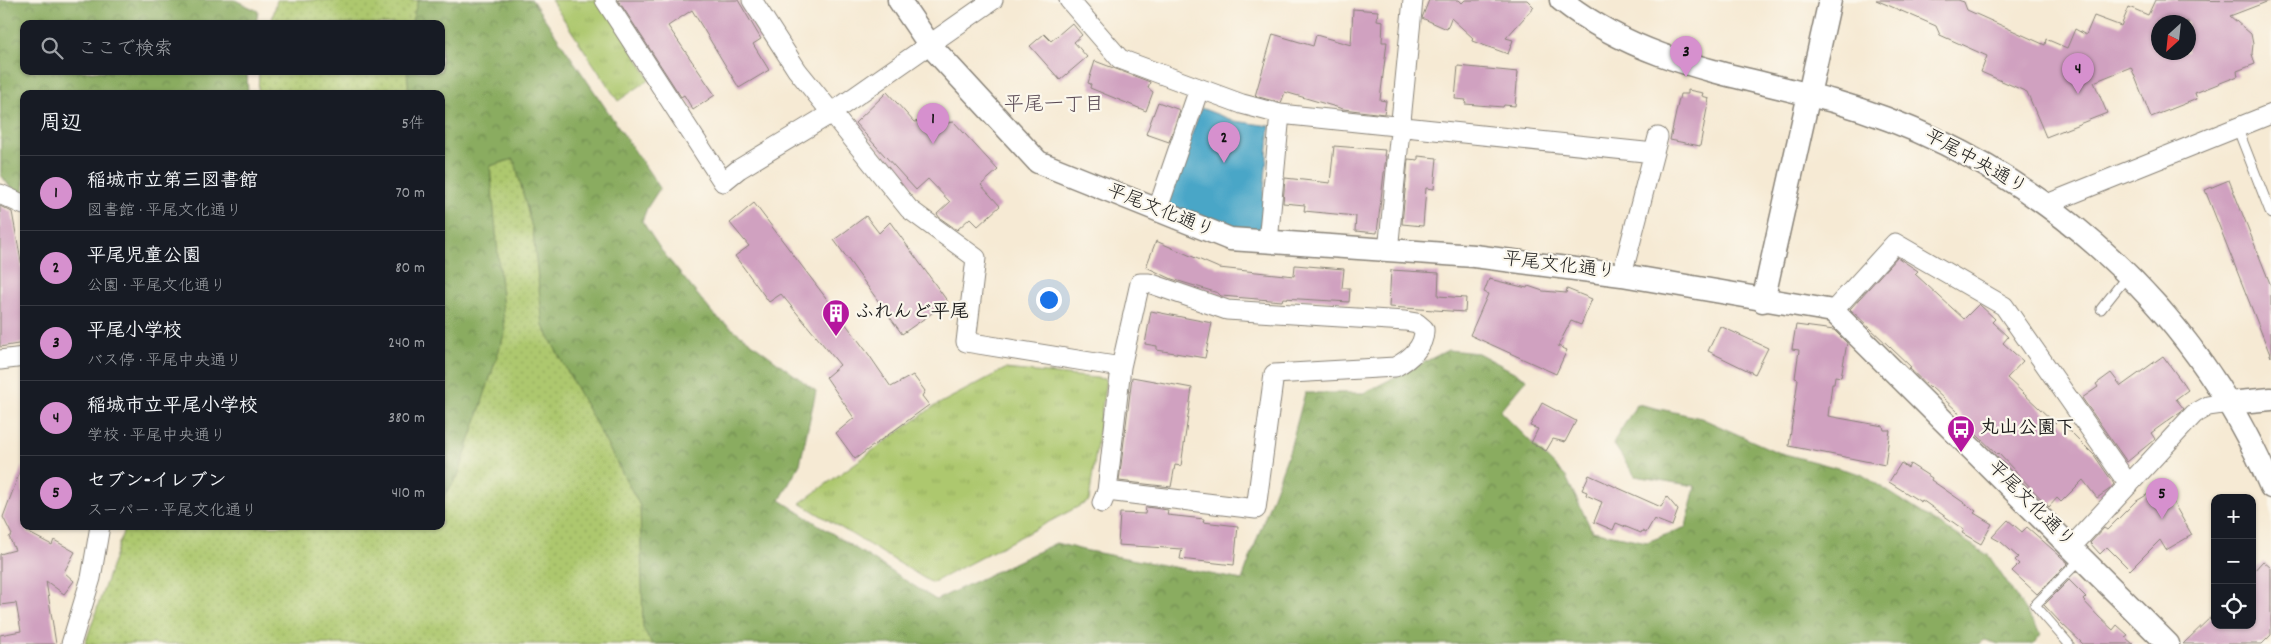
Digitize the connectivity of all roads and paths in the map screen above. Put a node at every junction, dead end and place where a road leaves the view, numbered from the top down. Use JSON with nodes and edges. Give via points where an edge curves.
{"nodes":[{"id":1,"x":605,"y":0,"type":"edge"},
{"id":2,"x":752,"y":0,"type":"edge"},
{"id":3,"x":899,"y":0,"type":"edge"},
{"id":4,"x":993,"y":0,"type":"edge"},
{"id":5,"x":1069,"y":0,"type":"edge"},
{"id":6,"x":1412,"y":0,"type":"edge"},
{"id":7,"x":1561,"y":0,"type":"edge"},
{"id":8,"x":1830,"y":0,"type":"edge"},
{"id":9,"x":929,"y":44,"type":"junction"},
{"id":10,"x":1199,"y":90,"type":"junction"},
{"id":11,"x":1808,"y":94,"type":"junction"},
{"id":12,"x":830,"y":114,"type":"junction"},
{"id":13,"x":1280,"y":114,"type":"junction"},
{"id":14,"x":2271,"y":114,"type":"edge"},
{"id":15,"x":1401,"y":127,"type":"junction"},
{"id":16,"x":2237,"y":127,"type":"junction"},
{"id":17,"x":0,"y":194,"type":"edge"},
{"id":18,"x":20,"y":203,"type":"edge"},
{"id":19,"x":2047,"y":204,"type":"junction"},
{"id":20,"x":1158,"y":211,"type":"junction"},
{"id":21,"x":2271,"y":214,"type":"edge"},
{"id":22,"x":1268,"y":242,"type":"junction"},
{"id":23,"x":1388,"y":251,"type":"junction"},
{"id":24,"x":1622,"y":275,"type":"junction"},
{"id":25,"x":2128,"y":275,"type":"junction"},
{"id":26,"x":1763,"y":301,"type":"junction"},
{"id":27,"x":2101,"y":309,"type":"dead end"},
{"id":28,"x":1833,"y":311,"type":"junction"},
{"id":29,"x":20,"y":358,"type":"edge"},
{"id":30,"x":0,"y":360,"type":"edge"},
{"id":31,"x":1121,"y":367,"type":"junction"},
{"id":32,"x":2271,"y":399,"type":"edge"},
{"id":33,"x":2229,"y":403,"type":"junction"},
{"id":34,"x":2129,"y":485,"type":"junction"},
{"id":35,"x":2271,"y":487,"type":"edge"},
{"id":36,"x":99,"y":530,"type":"edge"},
{"id":37,"x":2077,"y":552,"type":"junction"},
{"id":38,"x":71,"y":644,"type":"edge"},
{"id":39,"x":2069,"y":644,"type":"edge"},
{"id":40,"x":2168,"y":644,"type":"edge"}],
"edges":[{"from":1,"to":12,"type":"street","via":[[723,182]]},
{"from":2,"to":12,"type":"street"},
{"from":3,"to":9,"type":"street","name":"平尾文化通り"},
{"from":4,"to":9,"type":"street"},
{"from":5,"to":10,"type":"street","via":[[1120,60]]},
{"from":6,"to":15,"type":"street"},
{"from":7,"to":11,"type":"street","name":"平尾中央通り","via":[[1586,18],[1651,52],[1706,70]]},
{"from":8,"to":11,"type":"street"},
{"from":9,"to":12,"type":"street"},
{"from":9,"to":20,"type":"street","name":"平尾文化通り","via":[[1038,162]]},
{"from":10,"to":13,"type":"street"},
{"from":10,"to":20,"type":"street"},
{"from":11,"to":19,"type":"street","name":"平尾中央通り","via":[[1888,119],[1941,141],[1994,169]]},
{"from":11,"to":26,"type":"street"},
{"from":12,"to":31,"type":"street","via":[[909,209],[976,258],[966,342]]},
{"from":13,"to":15,"type":"street"},
{"from":13,"to":22,"type":"street"},
{"from":14,"to":16,"type":"street"},
{"from":15,"to":23,"type":"street"},
{"from":15,"to":24,"type":"street","via":[[1656,145]]},
{"from":16,"to":19,"type":"street"},
{"from":16,"to":21,"type":"lane"},
{"from":17,"to":18,"type":"street"},
{"from":19,"to":25,"type":"street","name":"平尾中央通り"},
{"from":20,"to":22,"type":"street","name":"平尾文化通り","via":[[1230,240]]},
{"from":22,"to":23,"type":"street","name":"平尾文化通り"},
{"from":23,"to":24,"type":"street","name":"平尾文化通り","via":[[1474,256]]},
{"from":24,"to":26,"type":"street","name":"平尾文化通り"},
{"from":25,"to":27,"type":"lane"},
{"from":25,"to":33,"type":"street","name":"平尾中央通り","via":[[2167,318]]},
{"from":26,"to":28,"type":"street","name":"平尾文化通り"},
{"from":28,"to":34,"type":"street","via":[[1894,243],[2004,306]]},
{"from":28,"to":37,"type":"street","name":"平尾文化通り"},
{"from":29,"to":30,"type":"street"},
{"from":31,"to":31,"type":"street","via":[[1140,283],[1149,283],[1227,310],[1417,323],[1424,329],[1425,338],[1406,362],[1395,368],[1274,374],[1256,509],[1105,497]]},
{"from":32,"to":33,"type":"street"},
{"from":33,"to":34,"type":"street","via":[[2208,406],[2194,414]]},
{"from":33,"to":35,"type":"street","name":"平尾中央通り"},
{"from":34,"to":37,"type":"street"},
{"from":36,"to":38,"type":"street","via":[[91,578]]},
{"from":37,"to":39,"type":"lane","via":[[2035,605]]},
{"from":37,"to":40,"type":"street","name":"平尾文化通り"}]}
